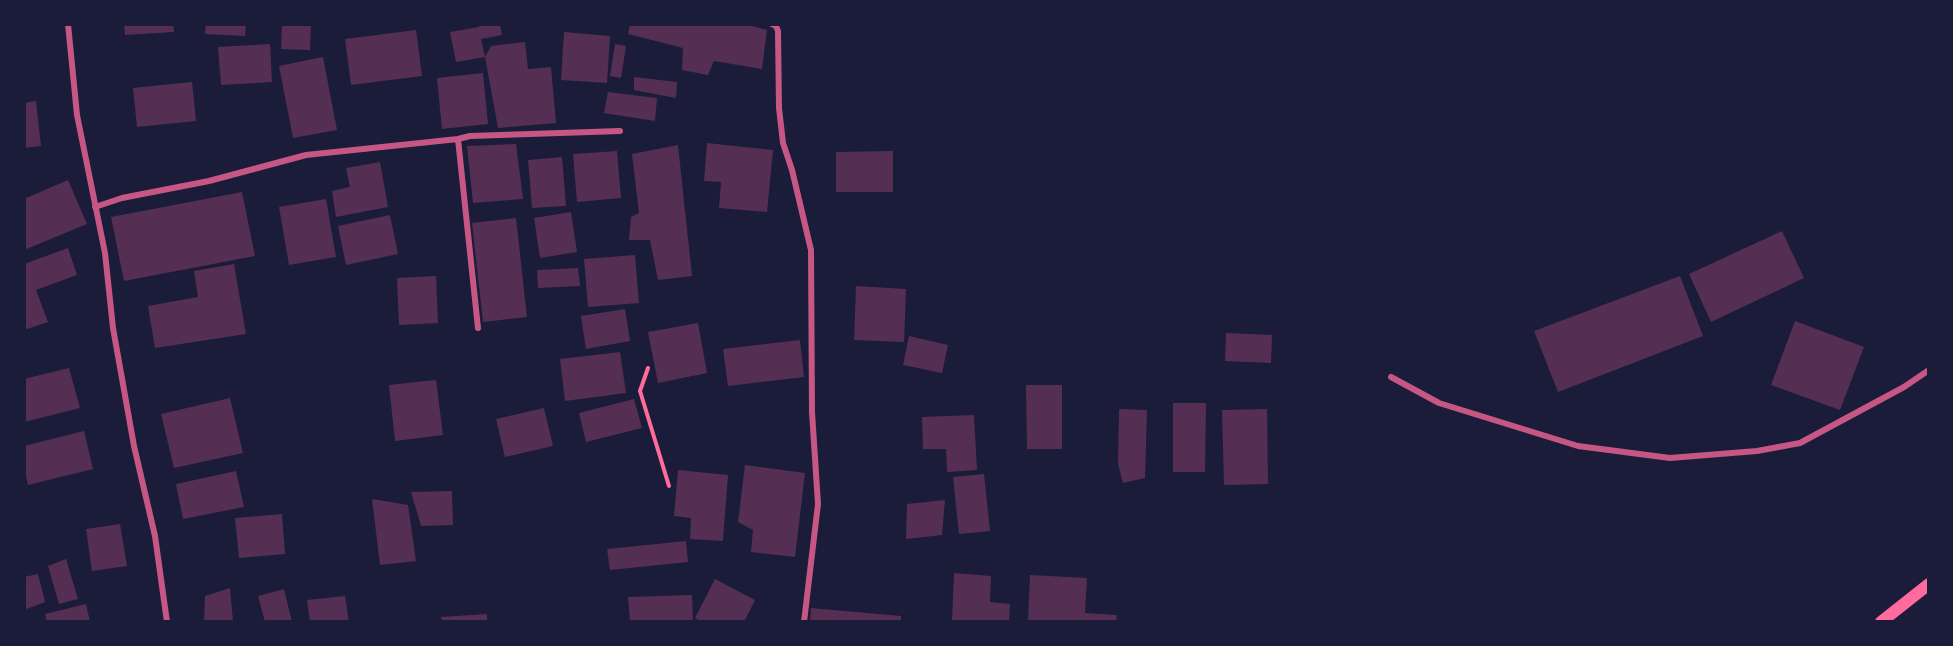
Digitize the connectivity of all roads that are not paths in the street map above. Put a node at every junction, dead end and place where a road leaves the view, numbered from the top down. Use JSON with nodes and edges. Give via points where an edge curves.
{"nodes":[{"id":1,"x":68,"y":24,"type":"edge"},
{"id":2,"x":772,"y":24,"type":"edge"},
{"id":3,"x":620,"y":131,"type":"dead end"},
{"id":4,"x":458,"y":139,"type":"junction"},
{"id":5,"x":95,"y":207,"type":"junction"},
{"id":6,"x":478,"y":328,"type":"dead end"},
{"id":7,"x":1929,"y":370,"type":"edge"},
{"id":8,"x":1390,"y":377,"type":"dead end"},
{"id":9,"x":1929,"y":584,"type":"edge"},
{"id":10,"x":1886,"y":620,"type":"edge"},
{"id":11,"x":167,"y":622,"type":"edge"},
{"id":12,"x":804,"y":622,"type":"edge"}],
"edges":[{"from":1,"to":5,"type":"street","via":[[77,115]]},
{"from":2,"to":12,"type":"street","via":[[778,31],[783,143],[811,250],[812,412],[818,504]]},
{"from":3,"to":4,"type":"street"},
{"from":4,"to":5,"type":"street","via":[[306,155]]},
{"from":4,"to":6,"type":"street"},
{"from":5,"to":11,"type":"street"},
{"from":7,"to":8,"type":"street","via":[[1800,444],[1670,458],[1578,446],[1439,403]]},
{"from":9,"to":10,"type":"main road"}]}
